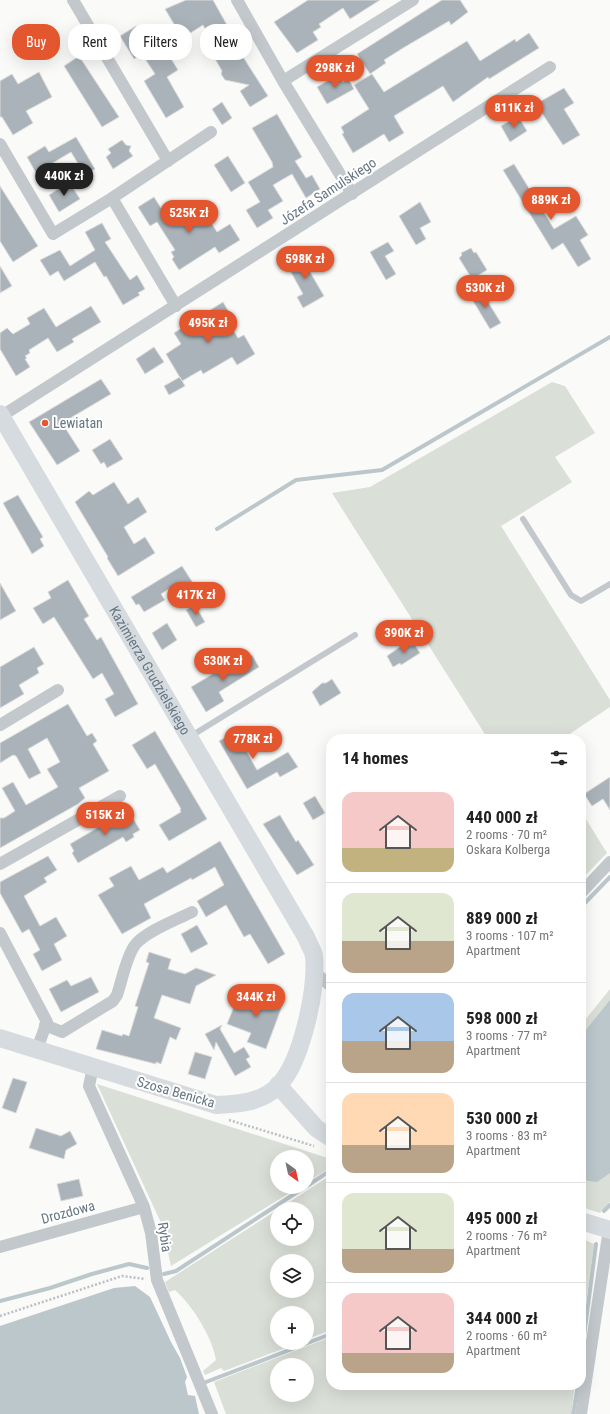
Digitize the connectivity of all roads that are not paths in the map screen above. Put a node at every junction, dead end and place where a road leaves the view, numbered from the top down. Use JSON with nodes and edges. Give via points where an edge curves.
{"nodes":[{"id":1,"x":73,"y":0,"type":"edge"},
{"id":2,"x":237,"y":0,"type":"edge"},
{"id":3,"x":413,"y":0,"type":"edge"},
{"id":4,"x":550,"y":67,"type":"dead end"},
{"id":5,"x":283,"y":81,"type":"junction"},
{"id":6,"x":211,"y":132,"type":"dead end"},
{"id":7,"x":0,"y":144,"type":"edge"},
{"id":8,"x":168,"y":161,"type":"junction"},
{"id":9,"x":352,"y":194,"type":"junction"},
{"id":10,"x":112,"y":198,"type":"junction"},
{"id":11,"x":176,"y":306,"type":"junction"},
{"id":12,"x":0,"y":416,"type":"edge"},
{"id":13,"x":523,"y":519,"type":"dead end"},
{"id":14,"x":610,"y":584,"type":"edge"},
{"id":15,"x":355,"y":635,"type":"dead end"},
{"id":16,"x":58,"y":690,"type":"dead end"},
{"id":17,"x":0,"y":725,"type":"edge"},
{"id":18,"x":190,"y":737,"type":"junction"},
{"id":19,"x":120,"y":796,"type":"dead end"},
{"id":20,"x":610,"y":862,"type":"edge"},
{"id":21,"x":0,"y":864,"type":"edge"},
{"id":22,"x":586,"y":888,"type":"edge"},
{"id":23,"x":192,"y":912,"type":"dead end"},
{"id":24,"x":0,"y":932,"type":"edge"},
{"id":25,"x":314,"y":972,"type":"junction"},
{"id":26,"x":326,"y":982,"type":"edge"},
{"id":27,"x":45,"y":1025,"type":"junction"},
{"id":28,"x":0,"y":1038,"type":"edge"},
{"id":29,"x":37,"y":1049,"type":"junction"},
{"id":30,"x":93,"y":1066,"type":"junction"},
{"id":31,"x":278,"y":1086,"type":"junction"},
{"id":32,"x":326,"y":1135,"type":"edge"},
{"id":33,"x":144,"y":1207,"type":"junction"},
{"id":34,"x":586,"y":1223,"type":"edge"},
{"id":35,"x":608,"y":1229,"type":"edge"},
{"id":36,"x":0,"y":1247,"type":"edge"},
{"id":37,"x":586,"y":1380,"type":"edge"},
{"id":38,"x":585,"y":1390,"type":"edge"},
{"id":39,"x":212,"y":1414,"type":"edge"},
{"id":40,"x":581,"y":1414,"type":"edge"}],
"edges":[{"from":1,"to":8,"type":"street"},
{"from":2,"to":5,"type":"street"},
{"from":3,"to":5,"type":"street"},
{"from":4,"to":9,"type":"street","name":"Józefa Samulskiego"},
{"from":5,"to":9,"type":"street"},
{"from":6,"to":8,"type":"street"},
{"from":7,"to":10,"type":"street","via":[[53,234]]},
{"from":8,"to":10,"type":"street"},
{"from":9,"to":11,"type":"street","name":"Józefa Samulskiego"},
{"from":10,"to":11,"type":"street"},
{"from":11,"to":12,"type":"street","name":"Józefa Samulskiego"},
{"from":12,"to":18,"type":"street","name":"Kazimierza Grudzielskiego"},
{"from":13,"to":14,"type":"lane","via":[[571,595],[581,601]]},
{"from":15,"to":18,"type":"lane"},
{"from":16,"to":17,"type":"street"},
{"from":18,"to":25,"type":"street","name":"Kazimierza Grudzielskiego","via":[[306,937],[314,955]]},
{"from":19,"to":21,"type":"street"},
{"from":20,"to":22,"type":"street"},
{"from":23,"to":27,"type":"street","via":[[142,938],[135,945],[113,1001],[62,1032]]},
{"from":24,"to":27,"type":"street","via":[[47,1022]]},
{"from":25,"to":26,"type":"street"},
{"from":25,"to":31,"type":"street","name":"Kazimierza Grudzielskiego","via":[[313,989],[296,1058]]},
{"from":27,"to":29,"type":"street"},
{"from":28,"to":29,"type":"street","name":"Szosa Benicka"},
{"from":29,"to":30,"type":"street","name":"Szosa Benicka"},
{"from":30,"to":31,"type":"street","name":"Szosa Benicka","via":[[216,1105],[252,1101]]},
{"from":30,"to":33,"type":"street","name":"Rybia","via":[[89,1086]]},
{"from":31,"to":32,"type":"street","via":[[316,1128]]},
{"from":33,"to":36,"type":"street","name":"Drozdowa"},
{"from":33,"to":39,"type":"street","name":"Rybia","via":[[152,1233],[157,1280]]},
{"from":34,"to":35,"type":"street"},
{"from":35,"to":37,"type":"street"},
{"from":38,"to":40,"type":"street"}]}
